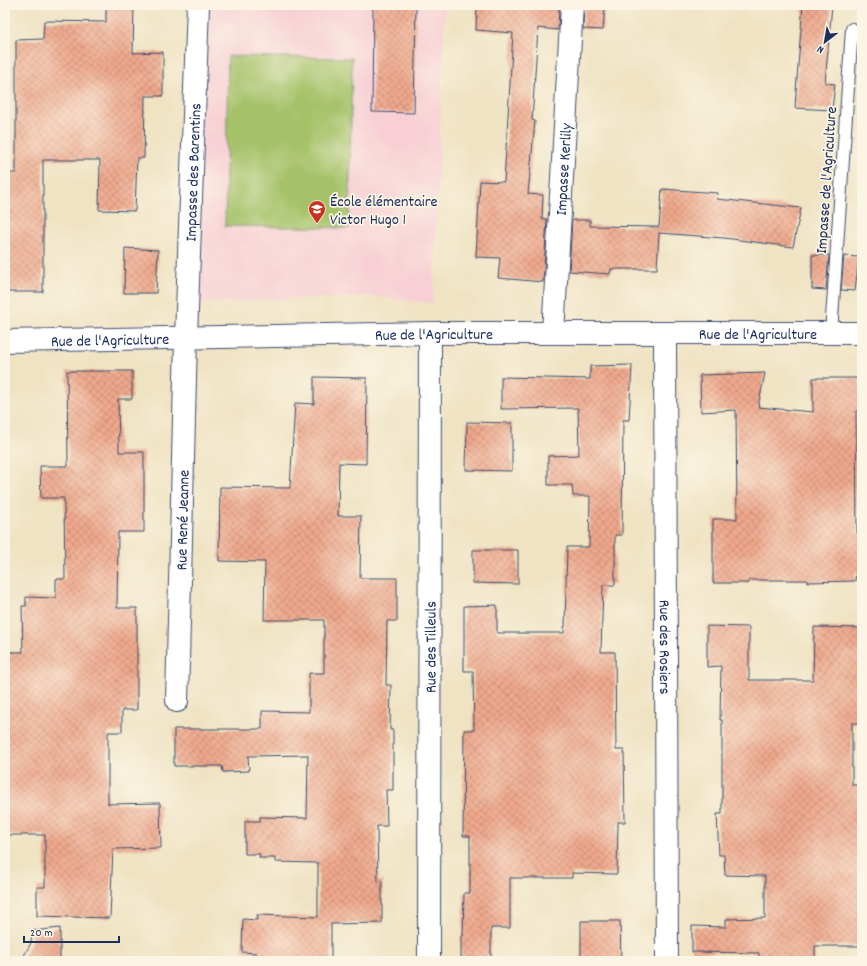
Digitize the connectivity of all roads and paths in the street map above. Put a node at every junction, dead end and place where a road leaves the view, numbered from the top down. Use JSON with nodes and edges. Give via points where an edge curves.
{"nodes":[{"id":1,"x":198,"y":5,"type":"edge"},
{"id":2,"x":572,"y":5,"type":"edge"},
{"id":3,"x":852,"y":29,"type":"dead end"},
{"id":4,"x":430,"y":333,"type":"junction"},
{"id":5,"x":665,"y":333,"type":"junction"},
{"id":6,"x":831,"y":333,"type":"junction"},
{"id":7,"x":862,"y":333,"type":"edge"},
{"id":8,"x":553,"y":334,"type":"junction"},
{"id":9,"x":186,"y":338,"type":"junction"},
{"id":10,"x":5,"y":341,"type":"edge"},
{"id":11,"x":177,"y":701,"type":"dead end"},
{"id":12,"x":430,"y":961,"type":"edge"},
{"id":13,"x":667,"y":961,"type":"edge"}],
"edges":[{"from":1,"to":9,"type":"street","name":"Impasse des Barentins"},
{"from":2,"to":8,"type":"street","name":"Impasse Kerlily"},
{"from":3,"to":6,"type":"lane","name":"Impasse de l'Agriculture"},
{"from":4,"to":8,"type":"street","name":"Rue de l'Agriculture"},
{"from":4,"to":9,"type":"street","name":"Rue de l'Agriculture"},
{"from":4,"to":12,"type":"street","name":"Rue des Tilleuls"},
{"from":5,"to":6,"type":"street","name":"Rue de l'Agriculture"},
{"from":5,"to":8,"type":"street","name":"Rue de l'Agriculture"},
{"from":5,"to":13,"type":"street","name":"Rue des Rosiers"},
{"from":6,"to":7,"type":"street","name":"Rue de l'Agriculture"},
{"from":9,"to":10,"type":"street","name":"Rue de l'Agriculture"},
{"from":9,"to":11,"type":"street","name":"Rue René Jeanne"}]}
